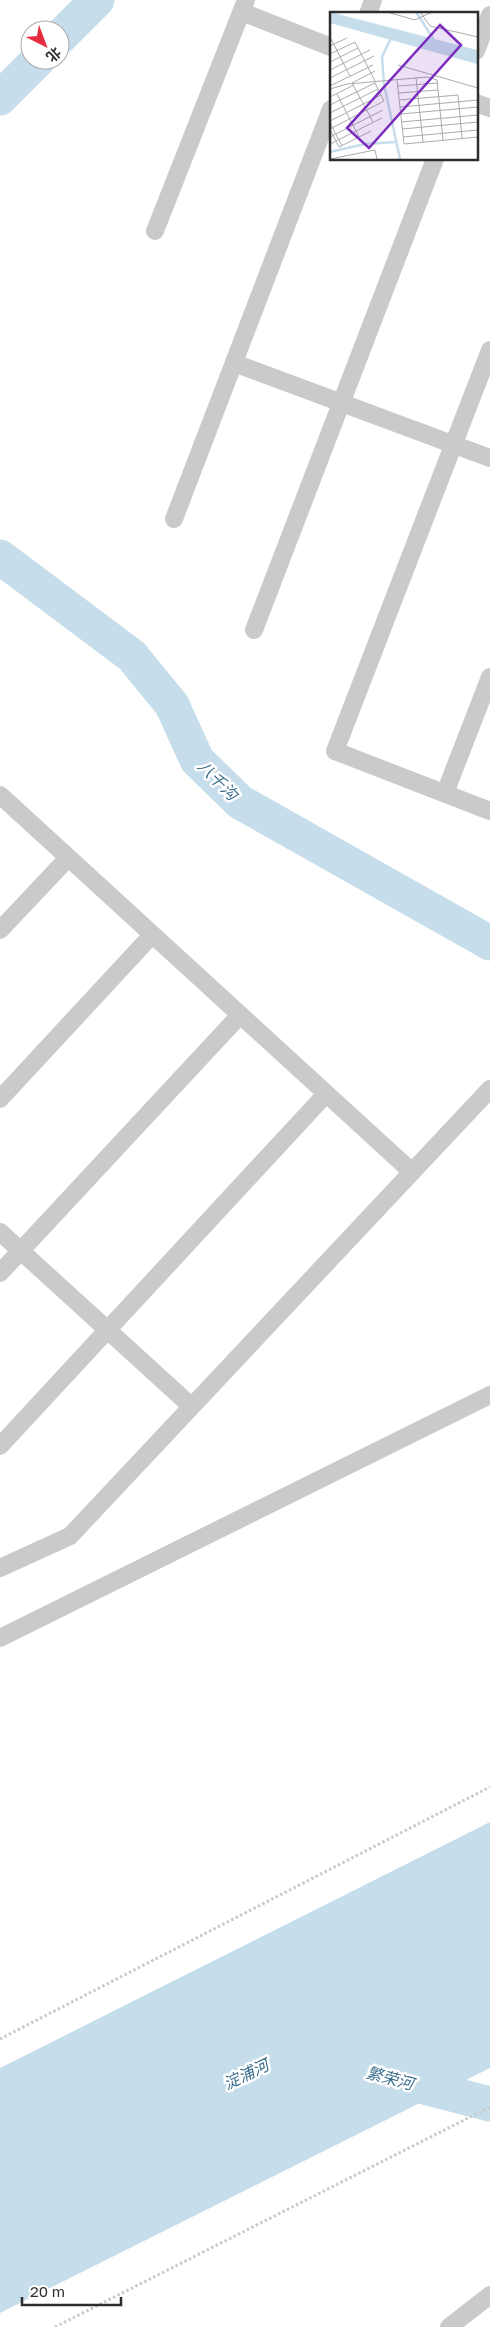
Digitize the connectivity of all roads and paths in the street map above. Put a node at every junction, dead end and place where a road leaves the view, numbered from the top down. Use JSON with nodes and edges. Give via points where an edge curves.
{"nodes":[{"id":1,"x":373,"y":0,"type":"edge"},
{"id":2,"x":244,"y":6,"type":"edge"},
{"id":3,"x":369,"y":12,"type":"edge"},
{"id":4,"x":490,"y":15,"type":"edge"},
{"id":5,"x":478,"y":46,"type":"edge"},
{"id":6,"x":330,"y":47,"type":"edge"},
{"id":7,"x":478,"y":104,"type":"edge"},
{"id":8,"x":490,"y":108,"type":"edge"},
{"id":9,"x":330,"y":112,"type":"edge"},
{"id":10,"x":435,"y":160,"type":"edge"},
{"id":11,"x":155,"y":231,"type":"dead end"},
{"id":12,"x":490,"y":350,"type":"edge"},
{"id":13,"x":234,"y":364,"type":"junction"},
{"id":14,"x":342,"y":403,"type":"junction"},
{"id":15,"x":454,"y":444,"type":"junction"},
{"id":16,"x":490,"y":458,"type":"edge"},
{"id":17,"x":174,"y":519,"type":"dead end"},
{"id":18,"x":254,"y":630,"type":"dead end"},
{"id":19,"x":490,"y":677,"type":"edge"},
{"id":20,"x":445,"y":793,"type":"junction"},
{"id":21,"x":0,"y":795,"type":"edge"},
{"id":22,"x":490,"y":810,"type":"edge"},
{"id":23,"x":68,"y":858,"type":"junction"},
{"id":24,"x":0,"y":930,"type":"edge"},
{"id":25,"x":152,"y":935,"type":"junction"},
{"id":26,"x":240,"y":1015,"type":"junction"},
{"id":27,"x":490,"y":1090,"type":"edge"},
{"id":28,"x":326,"y":1094,"type":"junction"},
{"id":29,"x":0,"y":1099,"type":"edge"},
{"id":30,"x":412,"y":1172,"type":"junction"},
{"id":31,"x":0,"y":1232,"type":"edge"},
{"id":32,"x":20,"y":1251,"type":"junction"},
{"id":33,"x":0,"y":1273,"type":"edge"},
{"id":34,"x":107,"y":1330,"type":"junction"},
{"id":35,"x":490,"y":1395,"type":"edge"},
{"id":36,"x":191,"y":1406,"type":"junction"},
{"id":37,"x":0,"y":1446,"type":"edge"},
{"id":38,"x":0,"y":1568,"type":"edge"},
{"id":39,"x":0,"y":1638,"type":"edge"},
{"id":40,"x":490,"y":1787,"type":"edge"},
{"id":41,"x":0,"y":2039,"type":"edge"},
{"id":42,"x":490,"y":2107,"type":"edge"},
{"id":43,"x":490,"y":2295,"type":"edge"},
{"id":44,"x":55,"y":2327,"type":"edge"},
{"id":45,"x":449,"y":2327,"type":"edge"}],
"edges":[{"from":1,"to":3,"type":"lane"},
{"from":2,"to":6,"type":"lane"},
{"from":2,"to":11,"type":"lane"},
{"from":4,"to":5,"type":"lane"},
{"from":7,"to":8,"type":"lane"},
{"from":9,"to":13,"type":"lane"},
{"from":10,"to":14,"type":"lane"},
{"from":12,"to":15,"type":"lane"},
{"from":13,"to":14,"type":"lane"},
{"from":13,"to":17,"type":"lane"},
{"from":14,"to":15,"type":"lane"},
{"from":14,"to":18,"type":"lane"},
{"from":15,"to":16,"type":"lane"},
{"from":15,"to":20,"type":"lane","via":[[335,751]]},
{"from":19,"to":20,"type":"lane"},
{"from":20,"to":22,"type":"lane"},
{"from":21,"to":23,"type":"lane"},
{"from":23,"to":24,"type":"lane"},
{"from":23,"to":25,"type":"lane"},
{"from":25,"to":26,"type":"lane"},
{"from":25,"to":29,"type":"lane"},
{"from":26,"to":28,"type":"lane"},
{"from":26,"to":32,"type":"lane"},
{"from":27,"to":30,"type":"lane"},
{"from":28,"to":30,"type":"lane"},
{"from":28,"to":34,"type":"lane"},
{"from":30,"to":36,"type":"lane"},
{"from":31,"to":32,"type":"lane"},
{"from":32,"to":33,"type":"lane"},
{"from":32,"to":34,"type":"lane"},
{"from":34,"to":36,"type":"lane"},
{"from":34,"to":37,"type":"lane"},
{"from":35,"to":39,"type":"lane"},
{"from":36,"to":38,"type":"lane","via":[[70,1536]]},
{"from":40,"to":41,"type":"path"},
{"from":42,"to":44,"type":"path"},
{"from":43,"to":45,"type":"lane"}]}
